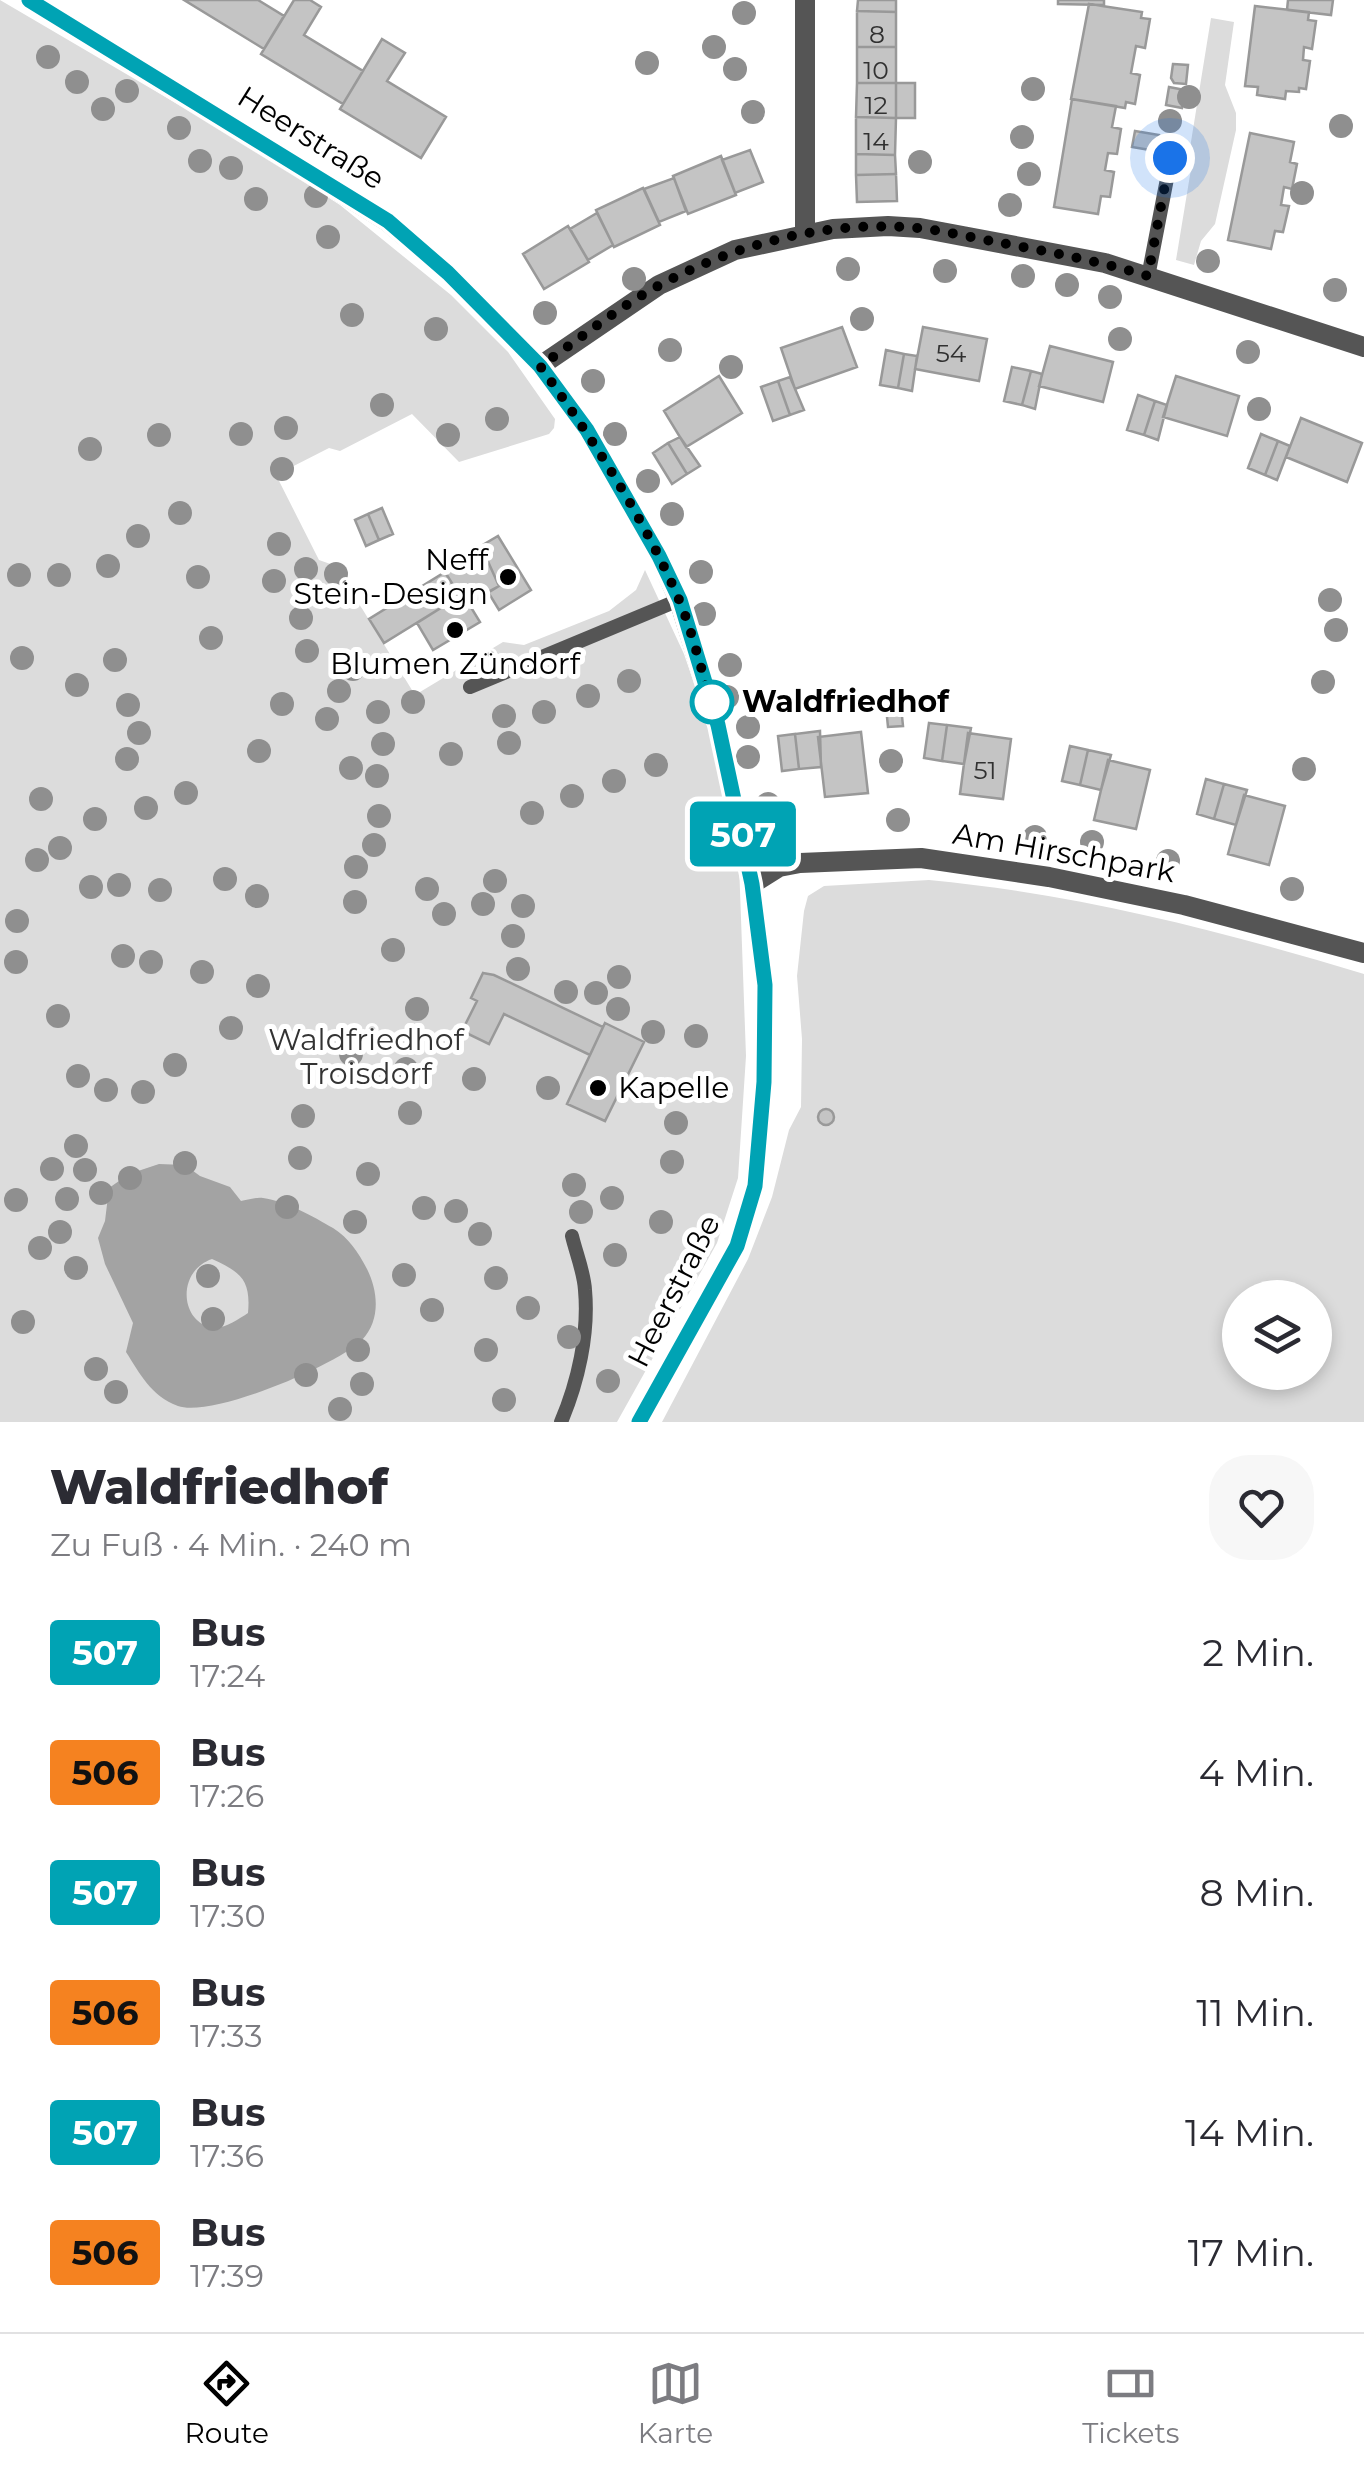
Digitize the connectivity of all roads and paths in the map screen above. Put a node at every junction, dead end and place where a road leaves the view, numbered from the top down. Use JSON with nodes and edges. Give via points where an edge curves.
{"nodes":[{"id":1,"x":29,"y":0,"type":"edge"},
{"id":2,"x":805,"y":0,"type":"edge"},
{"id":3,"x":1170,"y":158,"type":"dead end"},
{"id":4,"x":805,"y":234,"type":"junction"},
{"id":5,"x":1148,"y":276,"type":"junction"},
{"id":6,"x":1364,"y":347,"type":"edge"},
{"id":7,"x":540,"y":366,"type":"junction"},
{"id":8,"x":680,"y":600,"type":"junction"},
{"id":9,"x":470,"y":687,"type":"dead end"},
{"id":10,"x":752,"y":884,"type":"junction"},
{"id":11,"x":1364,"y":953,"type":"edge"},
{"id":12,"x":572,"y":1236,"type":"dead end"},
{"id":13,"x":561,"y":1422,"type":"edge"},
{"id":14,"x":639,"y":1422,"type":"edge"}],
"edges":[{"from":1,"to":7,"type":"street","name":"Heerstraße","via":[[388,221]]},
{"from":2,"to":4,"type":"street"},
{"from":3,"to":5,"type":"lane"},
{"from":4,"to":5,"type":"street","via":[[920,228]]},
{"from":4,"to":7,"type":"street","via":[[735,250],[659,285]]},
{"from":5,"to":6,"type":"street"},
{"from":7,"to":8,"type":"street","name":"Heerstraße","via":[[587,430]]},
{"from":8,"to":9,"type":"lane"},
{"from":8,"to":10,"type":"street","name":"Heerstraße","via":[[718,725]]},
{"from":10,"to":11,"type":"street","name":"Am Hirschpark","via":[[800,863],[921,858],[1167,901]]},
{"from":10,"to":14,"type":"street","name":"Heerstraße","via":[[765,985],[755,1186],[737,1246]]},
{"from":12,"to":13,"type":"lane","via":[[586,1289],[583,1348]]}]}
